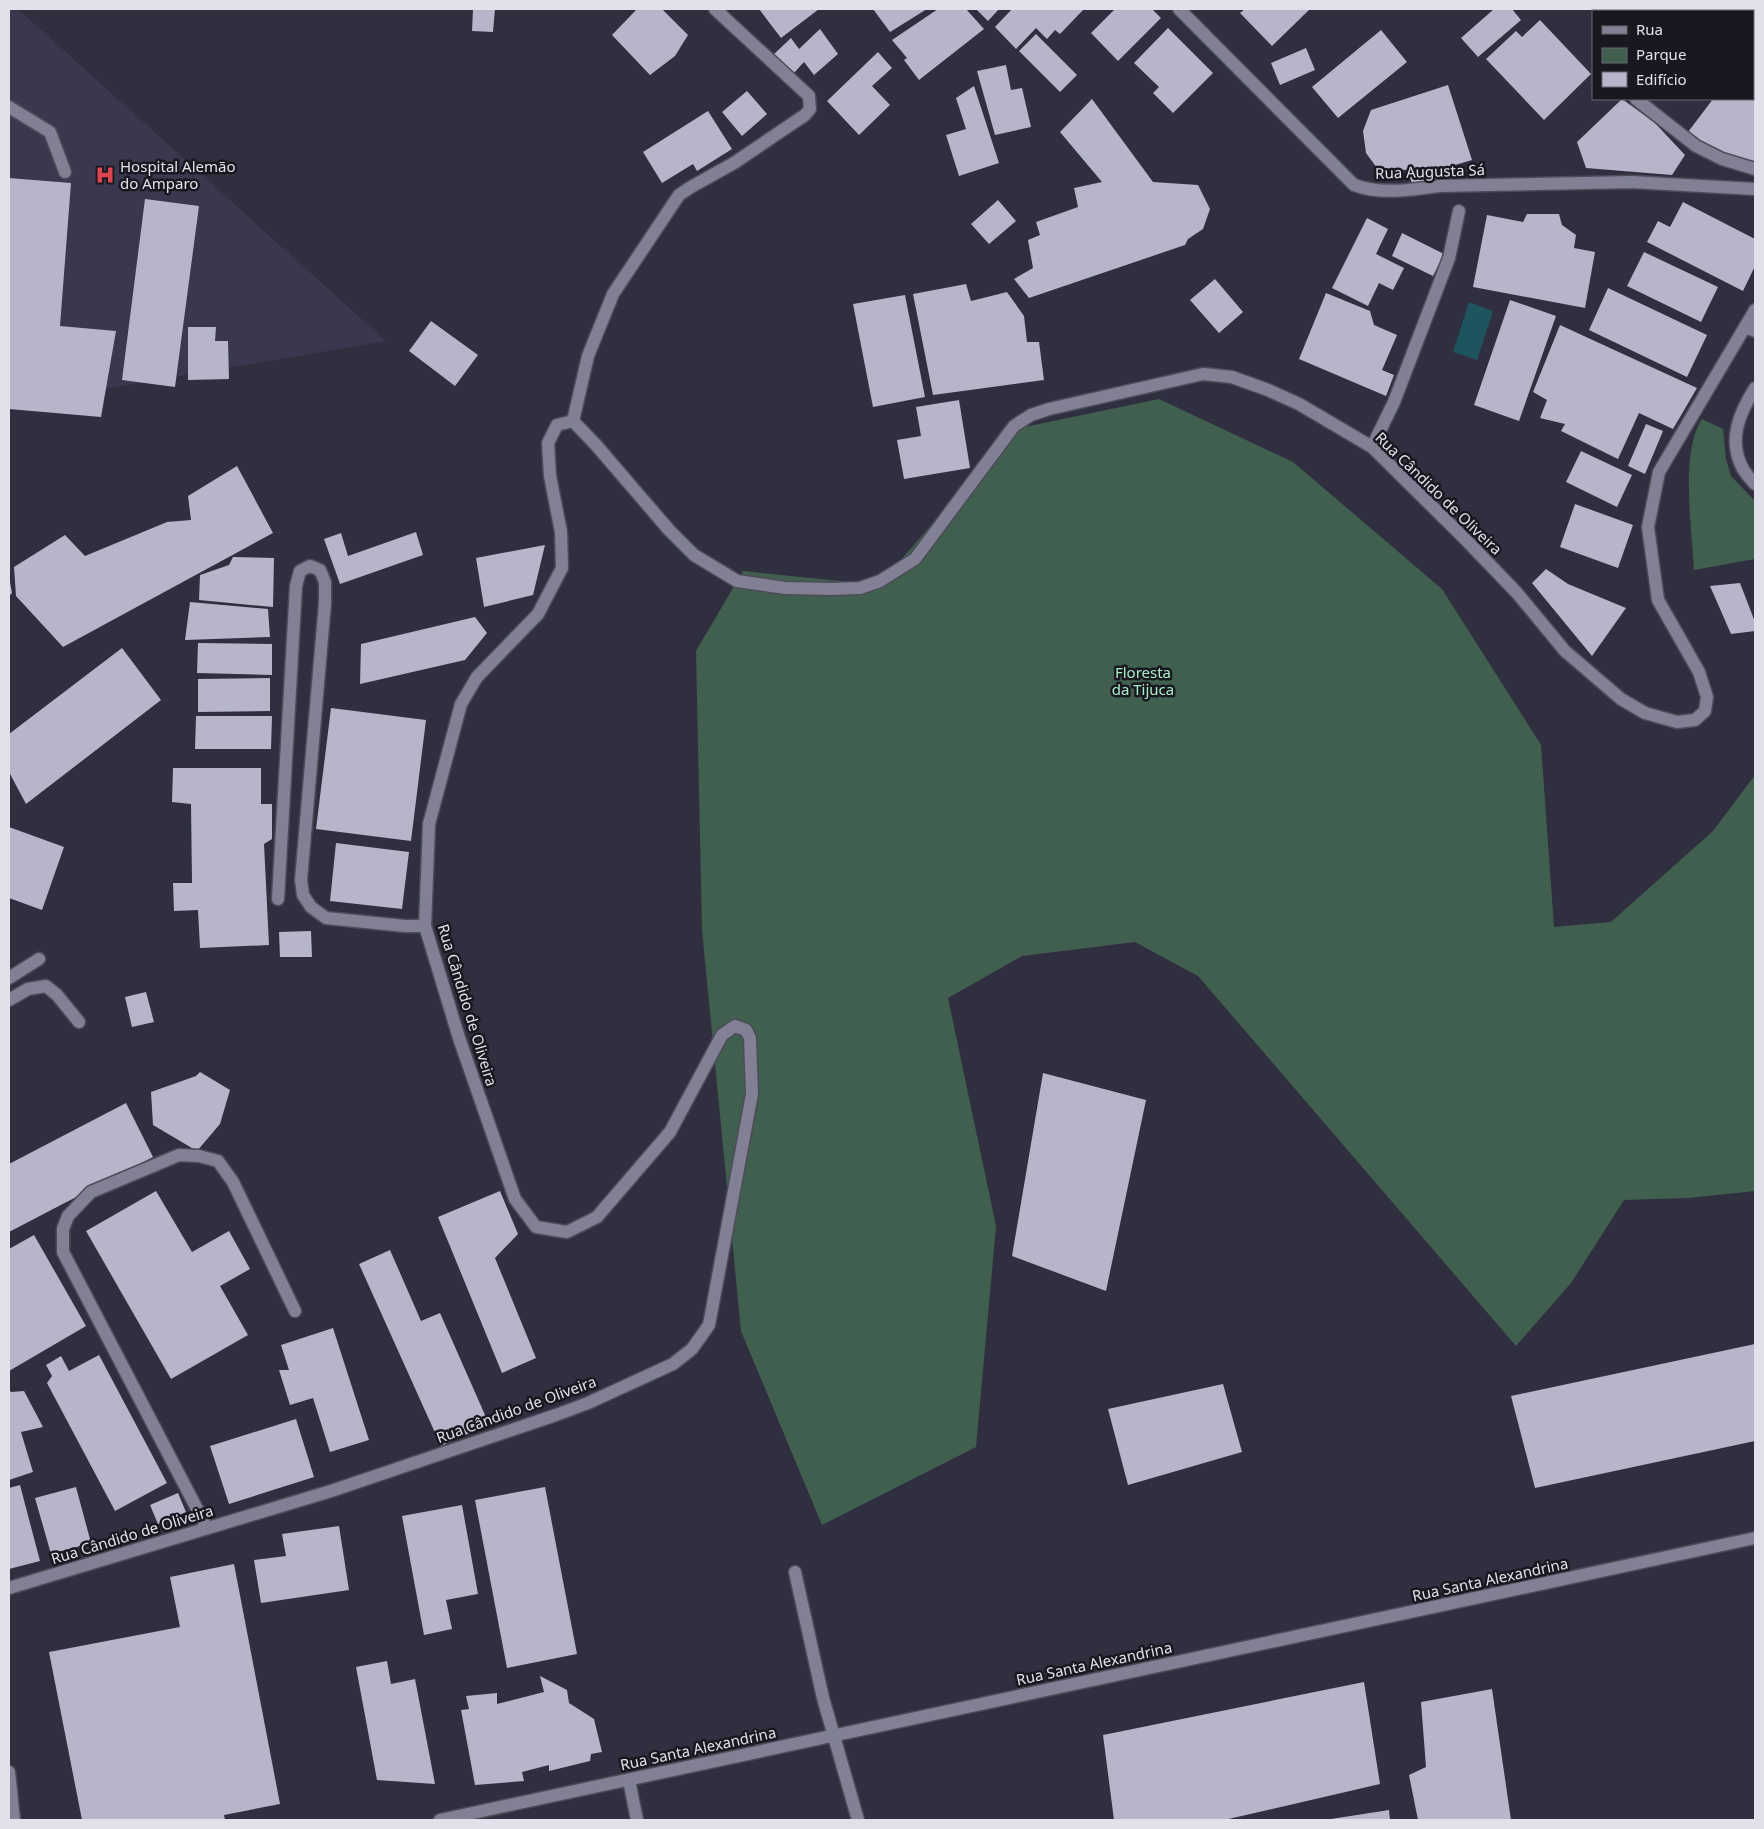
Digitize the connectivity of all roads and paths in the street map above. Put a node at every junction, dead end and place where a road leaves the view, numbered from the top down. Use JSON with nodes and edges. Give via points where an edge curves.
{"nodes":[{"id":1,"x":715,"y":9,"type":"edge"},
{"id":2,"x":1179,"y":9,"type":"edge"},
{"id":3,"x":1637,"y":100,"type":"edge"},
{"id":4,"x":9,"y":107,"type":"edge"},
{"id":5,"x":1755,"y":169,"type":"edge"},
{"id":6,"x":65,"y":172,"type":"dead end"},
{"id":7,"x":1755,"y":189,"type":"edge"},
{"id":8,"x":1459,"y":212,"type":"dead end"},
{"id":9,"x":1755,"y":310,"type":"edge"},
{"id":10,"x":1750,"y":329,"type":"edge"},
{"id":11,"x":1755,"y":388,"type":"edge"},
{"id":12,"x":573,"y":421,"type":"junction"},
{"id":13,"x":1372,"y":447,"type":"junction"},
{"id":14,"x":1755,"y":484,"type":"edge"},
{"id":15,"x":278,"y":899,"type":"dead end"},
{"id":16,"x":425,"y":926,"type":"junction"},
{"id":17,"x":39,"y":959,"type":"dead end"},
{"id":18,"x":9,"y":978,"type":"edge"},
{"id":19,"x":9,"y":1000,"type":"edge"},
{"id":20,"x":80,"y":1022,"type":"dead end"},
{"id":21,"x":295,"y":1311,"type":"dead end"},
{"id":22,"x":207,"y":1528,"type":"junction"},
{"id":23,"x":1755,"y":1538,"type":"edge"},
{"id":24,"x":795,"y":1572,"type":"dead end"},
{"id":25,"x":9,"y":1588,"type":"edge"},
{"id":26,"x":835,"y":1735,"type":"junction"},
{"id":27,"x":9,"y":1772,"type":"edge"},
{"id":28,"x":629,"y":1780,"type":"junction"},
{"id":29,"x":14,"y":1820,"type":"edge"},
{"id":30,"x":440,"y":1820,"type":"edge"},
{"id":31,"x":637,"y":1820,"type":"edge"},
{"id":32,"x":858,"y":1820,"type":"edge"}],
"edges":[{"from":1,"to":12,"type":"street","via":[[809,96],[810,109],[734,163],[679,195],[613,294],[588,356]]},
{"from":2,"to":7,"type":"street","name":"Rua Augusta Sá","via":[[1354,185],[1375,190],[1414,190],[1439,186],[1631,182]]},
{"from":3,"to":5,"type":"street","via":[[1696,146],[1722,159]]},
{"from":4,"to":6,"type":"street","via":[[50,132]]},
{"from":8,"to":13,"type":"street","via":[[1449,258],[1394,402]]},
{"from":9,"to":10,"type":"street","name":"Rua Cândido de Oliveira"},
{"from":10,"to":13,"type":"street","name":"Rua Cândido de Oliveira","via":[[1659,472],[1648,527],[1658,600],[1699,672],[1707,698],[1705,711],[1696,720],[1677,722],[1645,714],[1600,681],[1565,651],[1511,587]]},
{"from":11,"to":14,"type":"street","via":[[1743,407],[1735,430],[1742,469]]},
{"from":12,"to":13,"type":"street","name":"Rua Cândido de Oliveira","via":[[694,555],[737,581],[784,588],[860,588],[880,581],[915,559],[1014,426],[1031,415],[1075,403],[1202,374],[1232,377],[1300,404]]},
{"from":12,"to":16,"type":"street","name":"Rua Cândido de Oliveira","via":[[557,425],[548,443],[550,476],[561,532],[562,568],[538,614],[476,677],[461,704],[429,824]]},
{"from":15,"to":16,"type":"street","via":[[296,586],[300,571],[310,566],[320,570],[325,603],[300,880],[303,895],[311,907],[326,918]]},
{"from":16,"to":22,"type":"street","name":"Rua Cândido de Oliveira","via":[[459,1038],[515,1199],[536,1227],[567,1232],[596,1217],[670,1132],[722,1035],[735,1026],[746,1030],[750,1038],[752,1094],[708,1325],[692,1349],[673,1364],[588,1403],[331,1491]]},
{"from":17,"to":18,"type":"street"},
{"from":19,"to":20,"type":"street","via":[[28,989],[46,986],[58,995]]},
{"from":21,"to":22,"type":"street","via":[[233,1182],[218,1161],[179,1155],[91,1192],[68,1216],[63,1229],[64,1252]]},
{"from":22,"to":25,"type":"street","name":"Rua Cândido de Oliveira"},
{"from":23,"to":26,"type":"street","name":"Rua Santa Alexandrina"},
{"from":24,"to":26,"type":"street","via":[[823,1698]]},
{"from":26,"to":28,"type":"street","name":"Rua Santa Alexandrina"},
{"from":26,"to":32,"type":"street"},
{"from":27,"to":29,"type":"street"},
{"from":28,"to":30,"type":"street","name":"Rua Santa Alexandrina"},
{"from":28,"to":31,"type":"street"}]}
